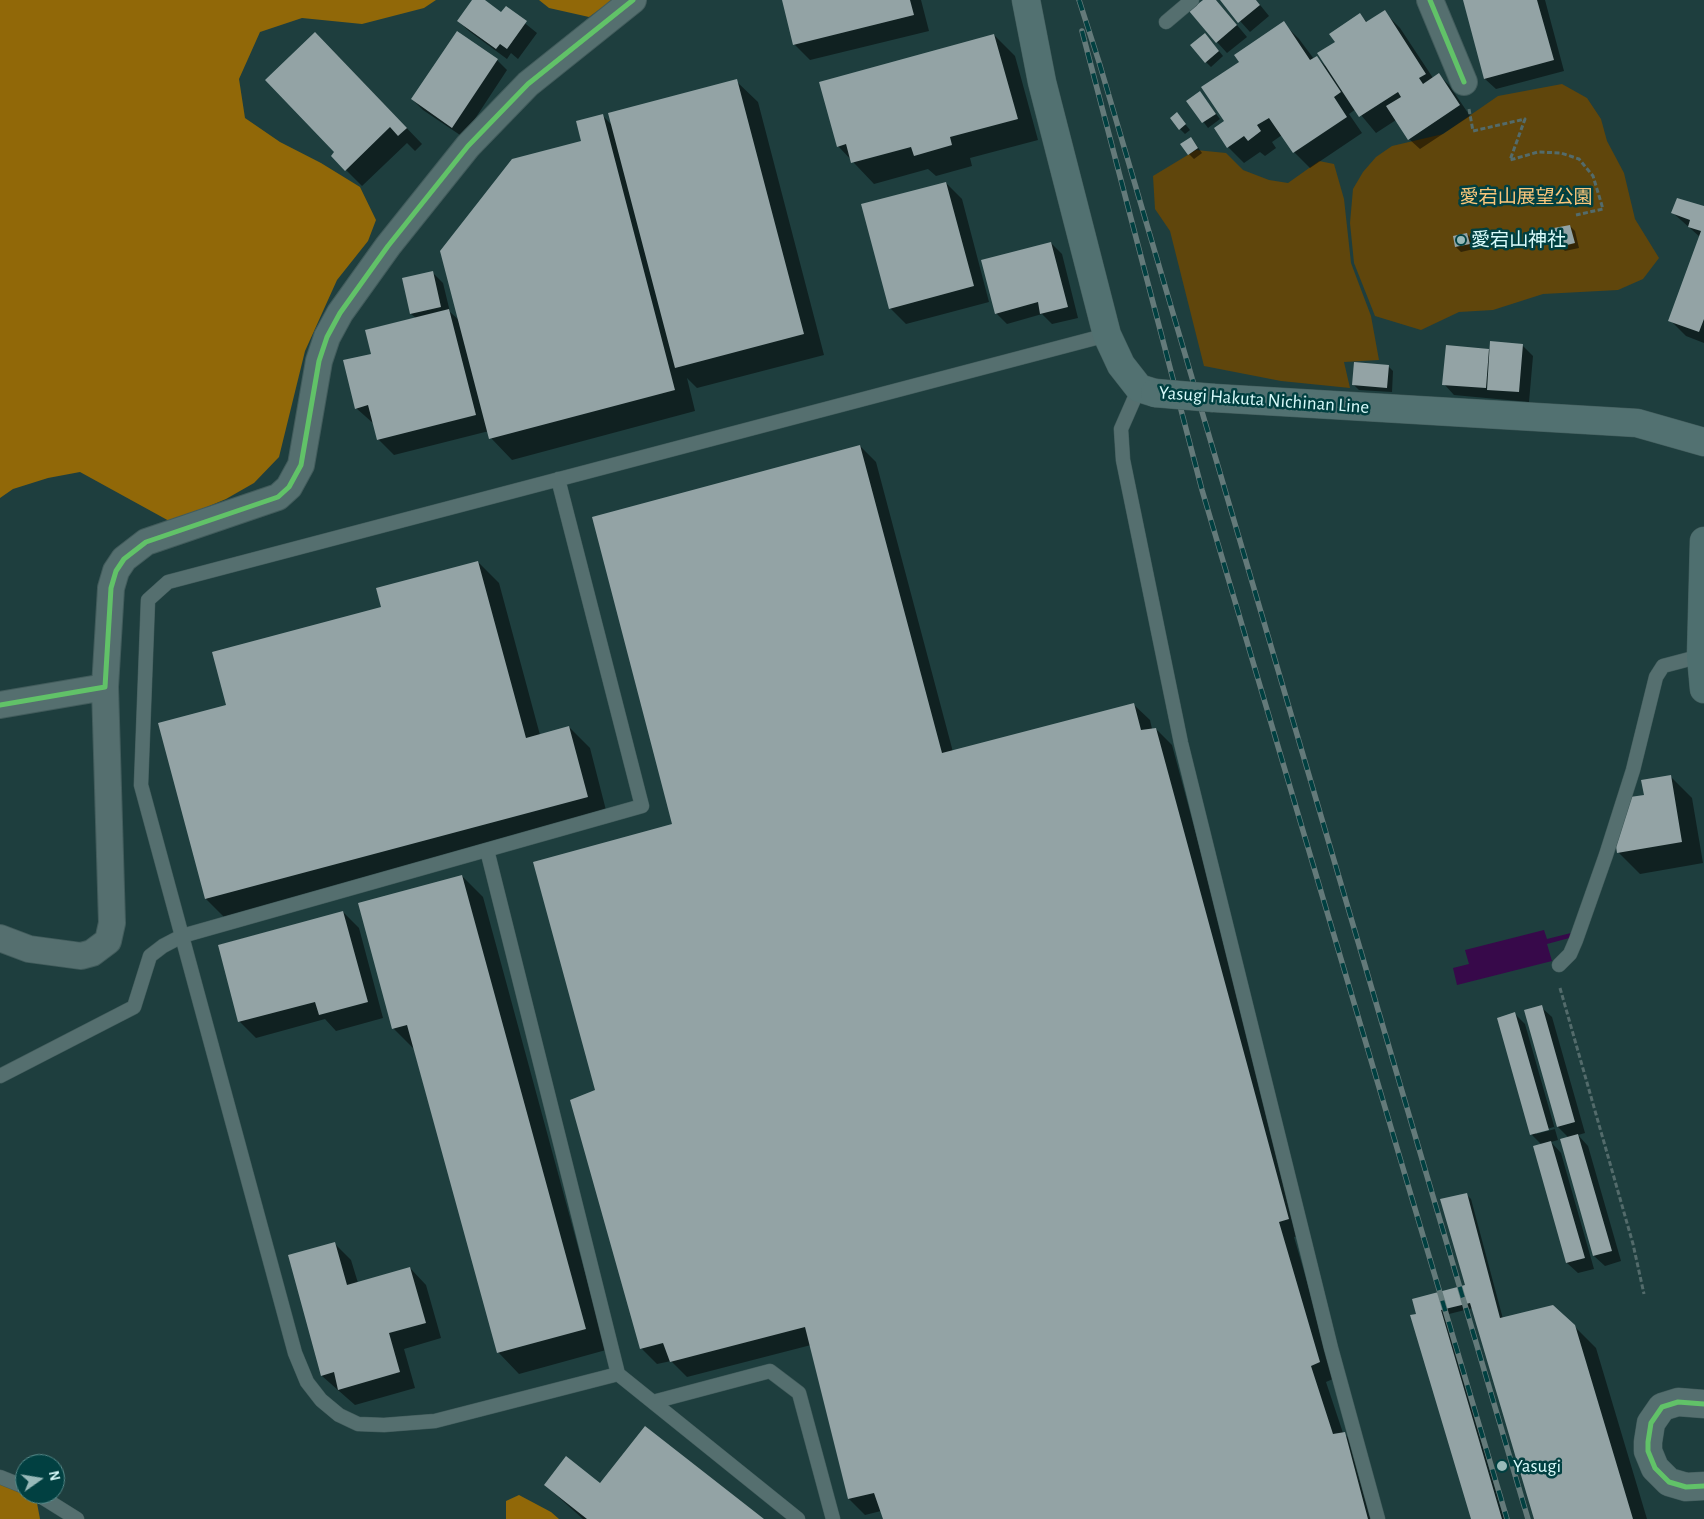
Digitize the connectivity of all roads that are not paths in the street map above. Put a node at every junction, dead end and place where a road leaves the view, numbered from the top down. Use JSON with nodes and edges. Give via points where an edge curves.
{"nodes":[{"id":1,"x":632,"y":0,"type":"edge"},
{"id":2,"x":1026,"y":0,"type":"edge"},
{"id":3,"x":1192,"y":0,"type":"edge"},
{"id":4,"x":1430,"y":0,"type":"edge"},
{"id":5,"x":1166,"y":22,"type":"dead end"},
{"id":6,"x":1464,"y":82,"type":"dead end"},
{"id":7,"x":1107,"y":335,"type":"junction"},
{"id":8,"x":1147,"y":391,"type":"junction"},
{"id":9,"x":1704,"y":442,"type":"edge"},
{"id":10,"x":558,"y":479,"type":"junction"},
{"id":11,"x":1704,"y":541,"type":"edge"},
{"id":12,"x":1701,"y":656,"type":"junction"},
{"id":13,"x":105,"y":687,"type":"junction"},
{"id":14,"x":1704,"y":689,"type":"edge"},
{"id":15,"x":0,"y":705,"type":"edge"},
{"id":16,"x":487,"y":850,"type":"junction"},
{"id":17,"x":182,"y":936,"type":"junction"},
{"id":18,"x":0,"y":938,"type":"edge"},
{"id":19,"x":1559,"y":965,"type":"road end"},
{"id":20,"x":0,"y":1076,"type":"edge"},
{"id":21,"x":618,"y":1374,"type":"junction"},
{"id":22,"x":653,"y":1402,"type":"junction"},
{"id":23,"x":1704,"y":1404,"type":"edge"},
{"id":24,"x":0,"y":1477,"type":"edge"},
{"id":25,"x":15,"y":1483,"type":"edge"},
{"id":26,"x":1704,"y":1486,"type":"edge"},
{"id":27,"x":52,"y":1504,"type":"edge"},
{"id":28,"x":77,"y":1519,"type":"edge"},
{"id":29,"x":798,"y":1519,"type":"edge"},
{"id":30,"x":833,"y":1519,"type":"edge"},
{"id":31,"x":1378,"y":1519,"type":"edge"}],
"edges":[{"from":1,"to":13,"type":"street","via":[[528,84],[468,146],[388,246],[340,313],[319,361],[301,465],[289,487],[278,498],[146,542],[124,558],[110,588]]},
{"from":2,"to":7,"type":"main road","name":"Yasugi Hakuta Nichinan Line","via":[[1042,82]]},
{"from":3,"to":5,"type":"lane"},
{"from":4,"to":6,"type":"street"},
{"from":7,"to":8,"type":"main road","name":"Yasugi Hakuta Nichinan Line","via":[[1121,365]]},
{"from":7,"to":10,"type":"lane"},
{"from":8,"to":9,"type":"main road","name":"Yasugi Hakuta Nichinan Line","bridge":true,"via":[[1214,398],[1637,423]]},
{"from":8,"to":31,"type":"lane","via":[[1121,429],[1123,460],[1181,743],[1331,1348]]},
{"from":10,"to":16,"type":"lane","via":[[642,806]]},
{"from":10,"to":17,"type":"lane","via":[[168,582],[148,600],[141,785]]},
{"from":11,"to":12,"type":"highway"},
{"from":12,"to":14,"type":"highway"},
{"from":12,"to":19,"type":"lane","via":[[1663,666],[1656,677],[1633,770],[1606,856],[1570,954]]},
{"from":13,"to":15,"type":"street"},
{"from":13,"to":18,"type":"street","via":[[112,922],[108,941],[92,953],[81,956],[29,948]]},
{"from":16,"to":17,"type":"lane"},
{"from":16,"to":21,"type":"lane"},
{"from":17,"to":20,"type":"lane","via":[[150,956],[134,1007]]},
{"from":17,"to":21,"type":"lane","via":[[295,1354],[307,1382],[321,1400],[339,1415],[358,1424],[435,1421]]},
{"from":21,"to":22,"type":"lane"},
{"from":22,"to":29,"type":"lane"},
{"from":22,"to":30,"type":"lane","via":[[770,1371],[800,1393]]},
{"from":23,"to":26,"type":"street","via":[[1678,1402],[1662,1407],[1651,1423],[1648,1451],[1656,1468],[1669,1482],[1686,1487]]},
{"from":24,"to":25,"type":"lane"},
{"from":27,"to":28,"type":"lane"}]}
